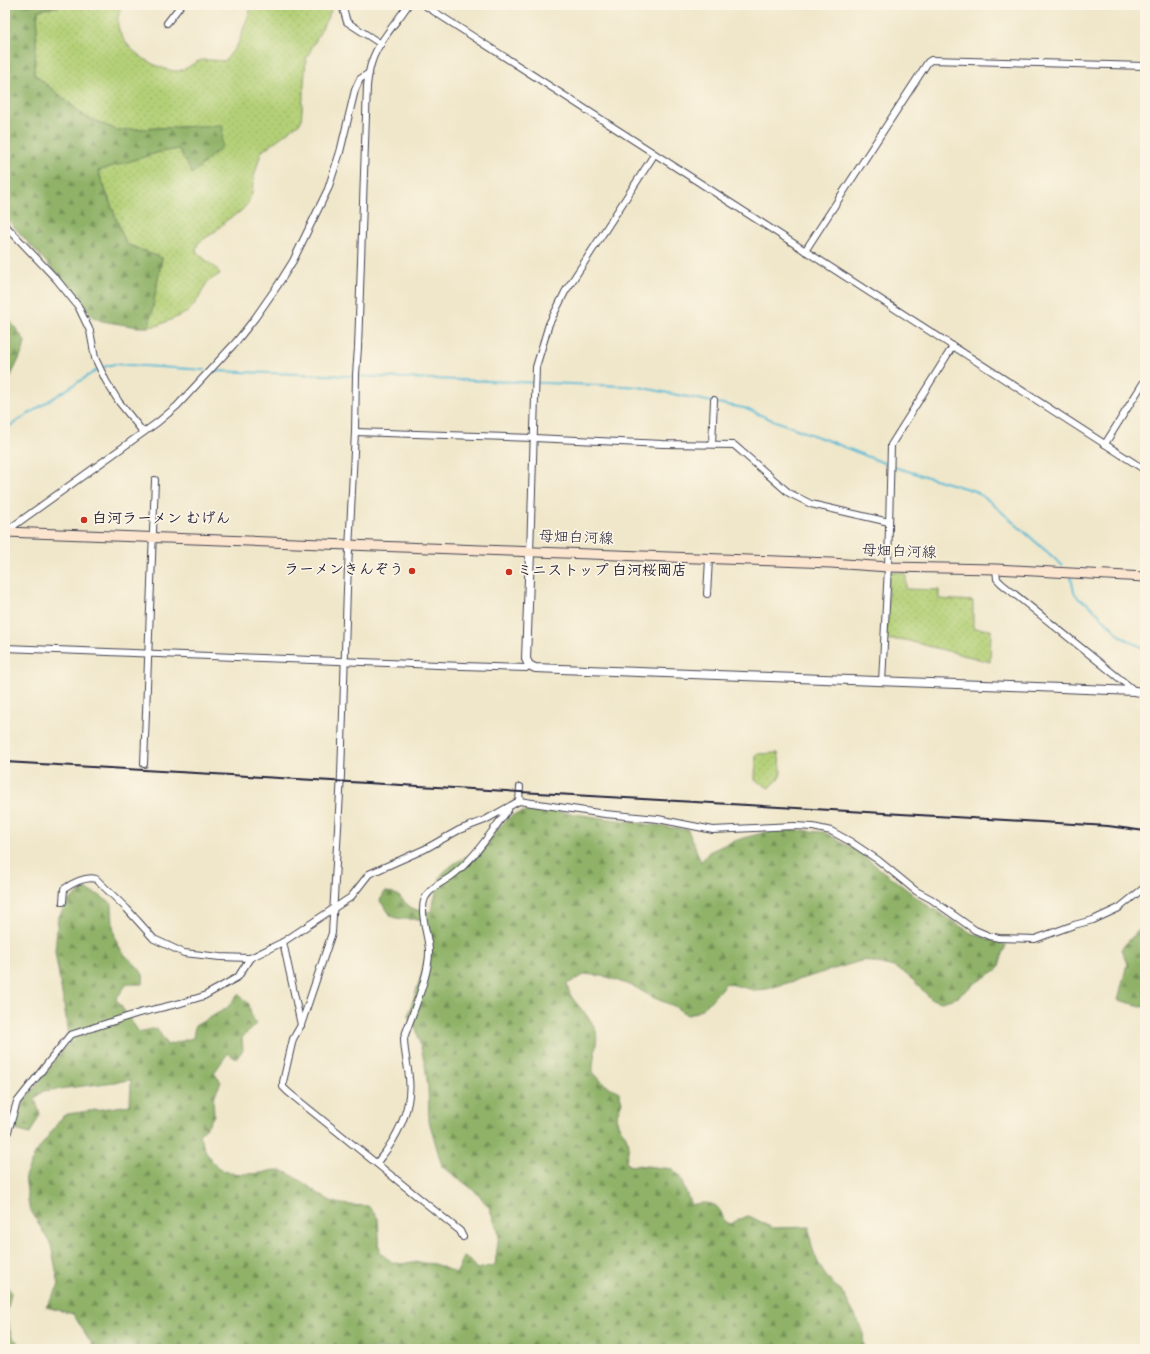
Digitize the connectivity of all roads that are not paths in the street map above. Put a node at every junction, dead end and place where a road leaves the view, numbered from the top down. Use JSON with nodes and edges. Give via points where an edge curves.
{"nodes":[{"id":1,"x":181,"y":5,"type":"edge"},
{"id":2,"x":342,"y":5,"type":"edge"},
{"id":3,"x":408,"y":5,"type":"edge"},
{"id":4,"x":424,"y":5,"type":"edge"},
{"id":5,"x":168,"y":23,"type":"dead end"},
{"id":6,"x":381,"y":44,"type":"junction"},
{"id":7,"x":1145,"y":66,"type":"edge"},
{"id":8,"x":368,"y":72,"type":"junction"},
{"id":9,"x":654,"y":155,"type":"junction"},
{"id":10,"x":5,"y":225,"type":"edge"},
{"id":11,"x":805,"y":251,"type":"junction"},
{"id":12,"x":953,"y":346,"type":"junction"},
{"id":13,"x":1145,"y":380,"type":"edge"},
{"id":14,"x":714,"y":400,"type":"dead end"},
{"id":15,"x":143,"y":432,"type":"junction"},
{"id":16,"x":355,"y":432,"type":"junction"},
{"id":17,"x":534,"y":438,"type":"junction"},
{"id":18,"x":712,"y":444,"type":"junction"},
{"id":19,"x":1105,"y":444,"type":"junction"},
{"id":20,"x":1145,"y":470,"type":"edge"},
{"id":21,"x":155,"y":480,"type":"dead end"},
{"id":22,"x":889,"y":522,"type":"junction"},
{"id":23,"x":5,"y":532,"type":"edge"},
{"id":24,"x":152,"y":538,"type":"junction"},
{"id":25,"x":349,"y":545,"type":"junction"},
{"id":26,"x":530,"y":552,"type":"junction"},
{"id":27,"x":709,"y":559,"type":"junction"},
{"id":28,"x":888,"y":568,"type":"junction"},
{"id":29,"x":996,"y":569,"type":"junction"},
{"id":30,"x":1145,"y":577,"type":"edge"},
{"id":31,"x":707,"y":594,"type":"dead end"},
{"id":32,"x":5,"y":648,"type":"edge"},
{"id":33,"x":148,"y":654,"type":"junction"},
{"id":34,"x":345,"y":661,"type":"junction"},
{"id":35,"x":529,"y":665,"type":"junction"},
{"id":36,"x":882,"y":682,"type":"junction"},
{"id":37,"x":1135,"y":691,"type":"junction"},
{"id":38,"x":1145,"y":693,"type":"edge"},
{"id":39,"x":144,"y":764,"type":"dead end"},
{"id":40,"x":520,"y":787,"type":"dead end"},
{"id":41,"x":520,"y":801,"type":"junction"},
{"id":42,"x":510,"y":807,"type":"junction"},
{"id":43,"x":1145,"y":887,"type":"edge"},
{"id":44,"x":63,"y":902,"type":"dead end"},
{"id":45,"x":334,"y":907,"type":"junction"},
{"id":46,"x":284,"y":942,"type":"junction"},
{"id":47,"x":250,"y":958,"type":"junction"},
{"id":48,"x":301,"y":1025,"type":"junction"},
{"id":49,"x":5,"y":1141,"type":"edge"},
{"id":50,"x":377,"y":1163,"type":"junction"},
{"id":51,"x":463,"y":1237,"type":"dead end"}],
"edges":[{"from":1,"to":5,"type":"street"},
{"from":2,"to":6,"type":"street","via":[[348,22]]},
{"from":3,"to":6,"type":"street"},
{"from":4,"to":9,"type":"street"},
{"from":6,"to":8,"type":"street"},
{"from":7,"to":11,"type":"street","via":[[931,60]]},
{"from":8,"to":15,"type":"street","via":[[360,79],[355,90],[328,189],[300,248],[278,285],[236,342],[177,406]]},
{"from":8,"to":16,"type":"street"},
{"from":9,"to":11,"type":"street"},
{"from":9,"to":17,"type":"street","via":[[565,292],[549,324],[536,367]]},
{"from":10,"to":15,"type":"street","via":[[78,306],[90,331],[95,358],[106,381]]},
{"from":11,"to":12,"type":"street"},
{"from":12,"to":19,"type":"street"},
{"from":12,"to":22,"type":"street","via":[[891,445]]},
{"from":13,"to":19,"type":"street"},
{"from":14,"to":18,"type":"street"},
{"from":15,"to":23,"type":"street"},
{"from":16,"to":17,"type":"street"},
{"from":16,"to":25,"type":"street"},
{"from":17,"to":18,"type":"street"},
{"from":17,"to":26,"type":"street"},
{"from":18,"to":22,"type":"street","via":[[737,446],[789,493],[801,500]]},
{"from":19,"to":20,"type":"street"},
{"from":21,"to":24,"type":"street"},
{"from":22,"to":28,"type":"street"},
{"from":23,"to":24,"type":"main road","name":"母畑白河線"},
{"from":24,"to":25,"type":"main road","name":"母畑白河線"},
{"from":24,"to":33,"type":"street"},
{"from":25,"to":26,"type":"main road","name":"母畑白河線"},
{"from":25,"to":34,"type":"street"},
{"from":26,"to":27,"type":"main road","name":"母畑白河線"},
{"from":26,"to":35,"type":"street","via":[[526,659]]},
{"from":27,"to":28,"type":"main road","name":"母畑白河線","via":[[831,563]]},
{"from":27,"to":31,"type":"street"},
{"from":28,"to":29,"type":"main road","name":"母畑白河線"},
{"from":28,"to":36,"type":"street"},
{"from":29,"to":30,"type":"main road","name":"母畑白河線"},
{"from":29,"to":37,"type":"street","via":[[997,579],[1002,584]]},
{"from":32,"to":33,"type":"street"},
{"from":33,"to":34,"type":"street"},
{"from":33,"to":39,"type":"street"},
{"from":34,"to":35,"type":"street","via":[[526,668]]},
{"from":34,"to":45,"type":"street"},
{"from":35,"to":36,"type":"street","via":[[535,668]]},
{"from":36,"to":37,"type":"street"},
{"from":37,"to":38,"type":"street"},
{"from":40,"to":41,"type":"street"},
{"from":41,"to":42,"type":"street"},
{"from":41,"to":43,"type":"street","via":[[658,819],[713,830],[794,826],[831,831],[878,860],[916,891],[975,930],[999,938],[1035,939],[1093,920],[1119,908]]},
{"from":42,"to":45,"type":"street","via":[[369,874],[351,897]]},
{"from":42,"to":50,"type":"street","via":[[462,868],[435,886],[426,897],[424,920],[429,949],[428,965],[404,1038],[409,1104],[388,1148]]},
{"from":44,"to":47,"type":"street","via":[[64,889],[75,882],[96,879],[154,939],[184,953]]},
{"from":45,"to":46,"type":"street"},
{"from":45,"to":48,"type":"street","via":[[332,932]]},
{"from":46,"to":47,"type":"street"},
{"from":46,"to":48,"type":"street"},
{"from":47,"to":49,"type":"street","via":[[238,977],[204,996],[70,1035],[17,1102]]},
{"from":48,"to":50,"type":"street","via":[[293,1039],[283,1087]]},
{"from":50,"to":51,"type":"street","via":[[460,1231]]}]}
